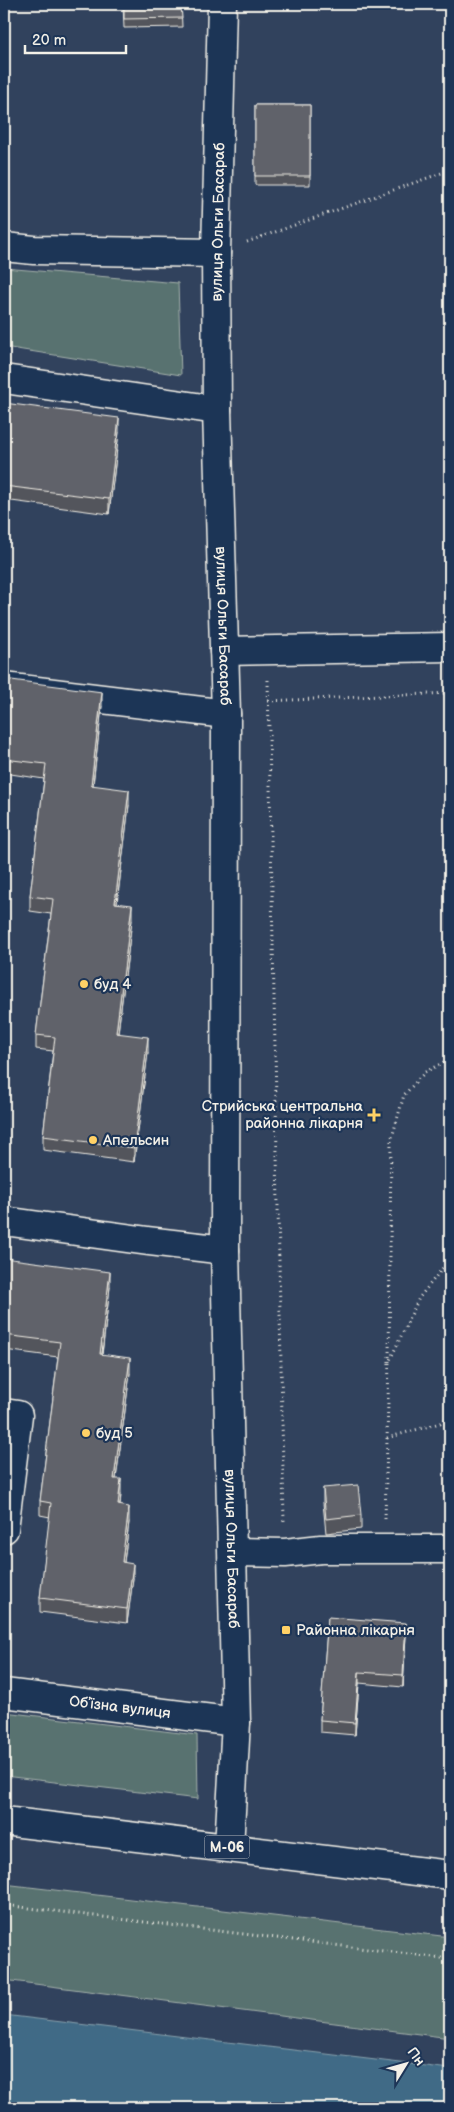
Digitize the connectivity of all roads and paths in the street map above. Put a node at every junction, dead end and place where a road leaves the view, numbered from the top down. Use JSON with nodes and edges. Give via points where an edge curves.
{"nodes":[{"id":1,"x":222,"y":4,"type":"edge"},
{"id":2,"x":450,"y":170,"type":"edge"},
{"id":3,"x":4,"y":247,"type":"edge"},
{"id":4,"x":216,"y":253,"type":"junction"},
{"id":5,"x":4,"y":379,"type":"edge"},
{"id":6,"x":217,"y":410,"type":"junction"},
{"id":7,"x":450,"y":647,"type":"edge"},
{"id":8,"x":224,"y":650,"type":"junction"},
{"id":9,"x":267,"y":650,"type":"junction"},
{"id":10,"x":4,"y":687,"type":"edge"},
{"id":11,"x":450,"y":693,"type":"edge"},
{"id":12,"x":268,"y":701,"type":"junction"},
{"id":13,"x":226,"y":714,"type":"junction"},
{"id":14,"x":450,"y":1059,"type":"edge"},
{"id":15,"x":4,"y":1220,"type":"edge"},
{"id":16,"x":225,"y":1250,"type":"junction"},
{"id":17,"x":450,"y":1259,"type":"edge"},
{"id":18,"x":389,"y":1362,"type":"junction"},
{"id":19,"x":4,"y":1413,"type":"edge"},
{"id":20,"x":450,"y":1416,"type":"edge"},
{"id":21,"x":387,"y":1438,"type":"junction"},
{"id":22,"x":4,"y":1529,"type":"edge"},
{"id":23,"x":450,"y":1548,"type":"edge"},
{"id":24,"x":384,"y":1549,"type":"junction"},
{"id":25,"x":418,"y":1549,"type":"junction"},
{"id":26,"x":233,"y":1552,"type":"junction"},
{"id":27,"x":285,"y":1553,"type":"junction"},
{"id":28,"x":450,"y":1555,"type":"edge"},
{"id":29,"x":4,"y":1693,"type":"edge"},
{"id":30,"x":236,"y":1722,"type":"junction"},
{"id":31,"x":4,"y":1821,"type":"edge"},
{"id":32,"x":229,"y":1848,"type":"junction"},
{"id":33,"x":450,"y":1875,"type":"edge"},
{"id":34,"x":4,"y":1905,"type":"edge"},
{"id":35,"x":450,"y":1959,"type":"edge"}],
"edges":[{"from":1,"to":4,"type":"main road","name":"вулиця Ольги Басараб"},
{"from":2,"to":4,"type":"path"},
{"from":3,"to":4,"type":"main road"},
{"from":4,"to":6,"type":"main road","name":"вулиця Ольги Басараб"},
{"from":5,"to":6,"type":"main road"},
{"from":6,"to":8,"type":"main road","name":"вулиця Ольги Басараб"},
{"from":7,"to":9,"type":"main road"},
{"from":8,"to":9,"type":"main road"},
{"from":8,"to":13,"type":"main road","name":"вулиця Ольги Басараб"},
{"from":9,"to":12,"type":"path"},
{"from":10,"to":13,"type":"main road"},
{"from":11,"to":12,"type":"path"},
{"from":12,"to":27,"type":"path"},
{"from":13,"to":16,"type":"main road","name":"вулиця Ольги Басараб"},
{"from":14,"to":18,"type":"path","via":[[426,1072],[404,1095],[391,1140]]},
{"from":15,"to":16,"type":"main road"},
{"from":16,"to":26,"type":"main road","name":"вулиця Ольги Басараб"},
{"from":17,"to":18,"type":"path","via":[[420,1298]]},
{"from":18,"to":21,"type":"path"},
{"from":19,"to":22,"type":"main road","via":[[18,1415]]},
{"from":20,"to":21,"type":"path"},
{"from":21,"to":24,"type":"path"},
{"from":23,"to":25,"type":"main road"},
{"from":24,"to":25,"type":"main road"},
{"from":24,"to":27,"type":"main road","via":[[321,1549]]},
{"from":25,"to":28,"type":"main road"},
{"from":26,"to":27,"type":"main road"},
{"from":26,"to":30,"type":"main road","name":"вулиця Ольги Басараб"},
{"from":29,"to":30,"type":"main road","name":"Обʼїзна вулиця"},
{"from":30,"to":32,"type":"main road","name":"вулиця Ольги Басараб"},
{"from":31,"to":32,"type":"main road","number":"М-06"},
{"from":32,"to":33,"type":"main road","number":"М-06"},
{"from":34,"to":35,"type":"path"}]}
